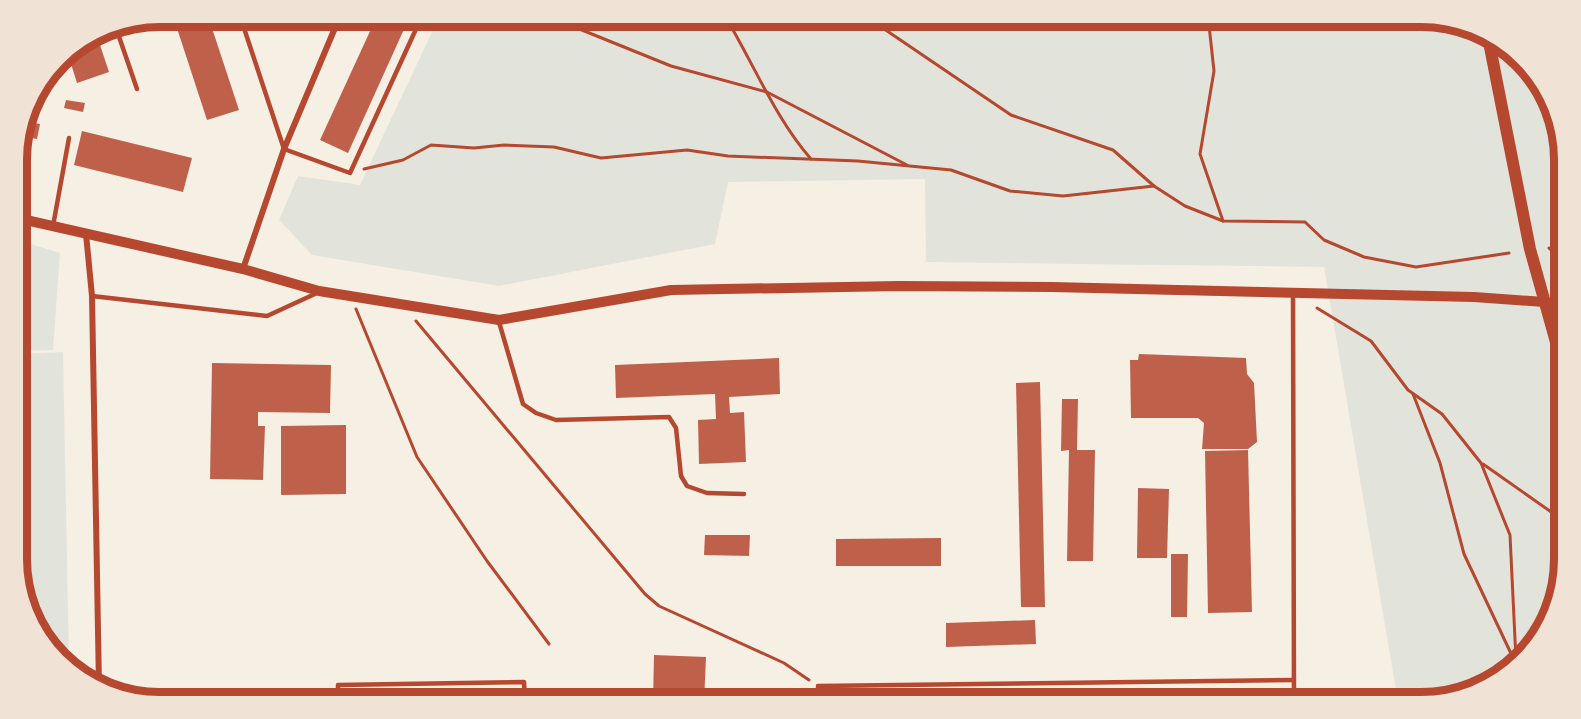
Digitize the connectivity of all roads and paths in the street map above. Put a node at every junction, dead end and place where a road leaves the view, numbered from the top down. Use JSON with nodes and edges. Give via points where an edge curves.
{"nodes":[{"id":1,"x":244,"y":27,"type":"edge"},
{"id":2,"x":335,"y":27,"type":"edge"},
{"id":3,"x":417,"y":27,"type":"edge"},
{"id":4,"x":576,"y":27,"type":"edge"},
{"id":5,"x":733,"y":27,"type":"edge"},
{"id":6,"x":881,"y":27,"type":"edge"},
{"id":7,"x":1209,"y":27,"type":"edge"},
{"id":8,"x":118,"y":34,"type":"edge"},
{"id":9,"x":1490,"y":46,"type":"edge"},
{"id":10,"x":136,"y":89,"type":"dead end"},
{"id":11,"x":767,"y":92,"type":"junction"},
{"id":12,"x":69,"y":138,"type":"dead end"},
{"id":13,"x":284,"y":149,"type":"junction"},
{"id":14,"x":811,"y":159,"type":"junction"},
{"id":15,"x":909,"y":166,"type":"junction"},
{"id":16,"x":350,"y":173,"type":"junction"},
{"id":17,"x":1154,"y":186,"type":"junction"},
{"id":18,"x":27,"y":220,"type":"edge"},
{"id":19,"x":1224,"y":221,"type":"junction"},
{"id":20,"x":53,"y":226,"type":"junction"},
{"id":21,"x":86,"y":234,"type":"junction"},
{"id":22,"x":1549,"y":248,"type":"dead end"},
{"id":23,"x":1554,"y":252,"type":"edge"},
{"id":24,"x":1509,"y":253,"type":"dead end"},
{"id":25,"x":243,"y":269,"type":"junction"},
{"id":26,"x":319,"y":291,"type":"junction"},
{"id":27,"x":1293,"y":293,"type":"junction"},
{"id":28,"x":92,"y":296,"type":"junction"},
{"id":29,"x":351,"y":297,"type":"junction"},
{"id":30,"x":1544,"y":302,"type":"junction"},
{"id":31,"x":1554,"y":304,"type":"edge"},
{"id":32,"x":402,"y":305,"type":"junction"},
{"id":33,"x":499,"y":320,"type":"junction"},
{"id":34,"x":1554,"y":336,"type":"edge"},
{"id":35,"x":1413,"y":393,"type":"junction"},
{"id":36,"x":1481,"y":463,"type":"junction"},
{"id":37,"x":744,"y":494,"type":"dead end"},
{"id":38,"x":1554,"y":514,"type":"edge"},
{"id":39,"x":549,"y":644,"type":"dead end"},
{"id":40,"x":1515,"y":653,"type":"edge"},
{"id":41,"x":1512,"y":655,"type":"edge"},
{"id":42,"x":99,"y":677,"type":"edge"},
{"id":43,"x":1294,"y":680,"type":"junction"},
{"id":44,"x":818,"y":686,"type":"junction"},
{"id":45,"x":338,"y":692,"type":"edge"},
{"id":46,"x":524,"y":692,"type":"edge"},
{"id":47,"x":818,"y":692,"type":"edge"},
{"id":48,"x":1294,"y":692,"type":"edge"}],
"edges":[{"from":1,"to":13,"type":"lane"},
{"from":2,"to":13,"type":"street"},
{"from":3,"to":16,"type":"lane"},
{"from":4,"to":11,"type":"path","via":[[672,66]]},
{"from":5,"to":11,"type":"path"},
{"from":6,"to":17,"type":"path","via":[[1011,115],[1113,150]]},
{"from":7,"to":19,"type":"path","via":[[1214,71],[1200,154]]},
{"from":8,"to":10,"type":"lane"},
{"from":9,"to":30,"type":"main road","via":[[1515,180]]},
{"from":11,"to":14,"type":"path","via":[[790,135]]},
{"from":11,"to":15,"type":"path"},
{"from":12,"to":20,"type":"lane"},
{"from":13,"to":16,"type":"lane"},
{"from":13,"to":25,"type":"street"},
{"from":14,"to":15,"type":"path"},
{"from":14,"to":16,"type":"path","via":[[728,156],[687,150],[601,158],[554,147],[431,145],[403,160]]},
{"from":15,"to":17,"type":"path","via":[[951,170],[1010,191],[1063,196]]},
{"from":17,"to":19,"type":"path","via":[[1185,206]]},
{"from":18,"to":20,"type":"street"},
{"from":19,"to":24,"type":"path","via":[[1305,222],[1324,240],[1364,257],[1416,267]]},
{"from":20,"to":21,"type":"street"},
{"from":21,"to":25,"type":"street"},
{"from":21,"to":28,"type":"street"},
{"from":22,"to":23,"type":"path"},
{"from":25,"to":26,"type":"street"},
{"from":26,"to":28,"type":"lane","via":[[267,316]]},
{"from":26,"to":29,"type":"street"},
{"from":27,"to":30,"type":"street"},
{"from":27,"to":33,"type":"street","via":[[900,286],[671,290]]},
{"from":27,"to":35,"type":"path","via":[[1371,341]]},
{"from":27,"to":43,"type":"lane"},
{"from":28,"to":42,"type":"street"},
{"from":29,"to":32,"type":"street"},
{"from":29,"to":39,"type":"path","via":[[417,457]]},
{"from":30,"to":31,"type":"street"},
{"from":30,"to":34,"type":"main road"},
{"from":32,"to":33,"type":"street"},
{"from":32,"to":44,"type":"path","via":[[645,594],[659,606],[784,663]]},
{"from":33,"to":37,"type":"lane","via":[[523,404],[556,420],[669,417],[676,428],[681,476],[687,486],[707,493]]},
{"from":35,"to":36,"type":"path","via":[[1442,414]]},
{"from":35,"to":41,"type":"path","via":[[1440,463],[1464,554]]},
{"from":36,"to":38,"type":"path"},
{"from":36,"to":40,"type":"path","via":[[1510,535]]},
{"from":43,"to":44,"type":"lane"},
{"from":43,"to":48,"type":"lane"},
{"from":44,"to":47,"type":"lane"},
{"from":45,"to":46,"type":"lane","via":[[338,685],[524,682]]}]}
